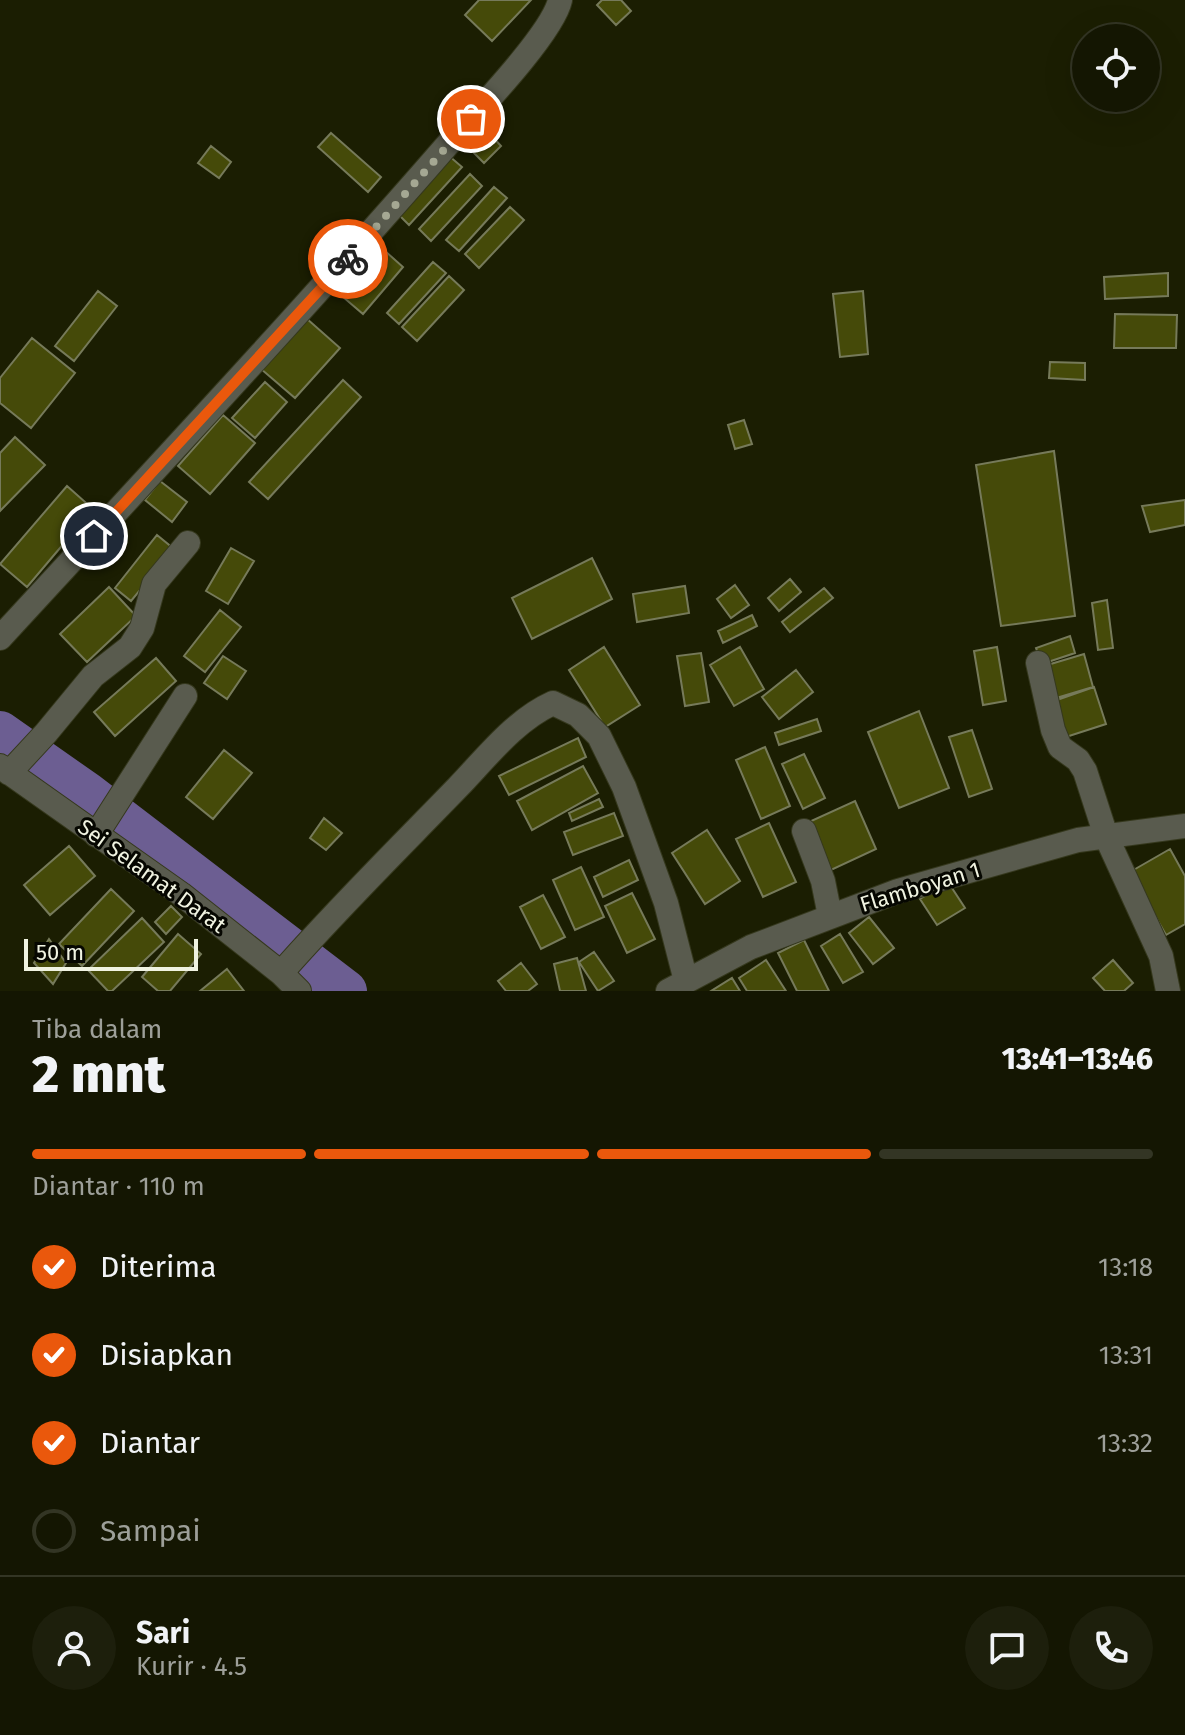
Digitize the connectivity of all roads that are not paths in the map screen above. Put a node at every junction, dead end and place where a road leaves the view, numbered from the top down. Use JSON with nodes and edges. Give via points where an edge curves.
{"nodes":[{"id":1,"x":560,"y":0,"type":"edge"},
{"id":2,"x":188,"y":543,"type":"dead end"},
{"id":3,"x":0,"y":638,"type":"edge"},
{"id":4,"x":1038,"y":663,"type":"dead end"},
{"id":5,"x":185,"y":696,"type":"dead end"},
{"id":6,"x":10,"y":767,"type":"edge"},
{"id":7,"x":1185,"y":826,"type":"edge"},
{"id":8,"x":100,"y":829,"type":"junction"},
{"id":9,"x":804,"y":831,"type":"dead end"},
{"id":10,"x":1106,"y":836,"type":"junction"},
{"id":11,"x":830,"y":916,"type":"junction"},
{"id":12,"x":286,"y":968,"type":"junction"},
{"id":13,"x":677,"y":986,"type":"edge"},
{"id":14,"x":299,"y":991,"type":"edge"},
{"id":15,"x":1168,"y":991,"type":"edge"}],
"edges":[{"from":1,"to":3,"type":"street","via":[[532,46],[374,231]]},
{"from":2,"to":6,"type":"street","via":[[154,584],[142,628],[130,647],[93,676]]},
{"from":4,"to":10,"type":"street","via":[[1060,747],[1085,771]]},
{"from":5,"to":8,"type":"street"},
{"from":6,"to":8,"type":"street","name":"Sei Selamat Darat"},
{"from":7,"to":10,"type":"street","name":"Flamboyan 1"},
{"from":8,"to":12,"type":"street","name":"Sei Selamat Darat"},
{"from":9,"to":11,"type":"street"},
{"from":10,"to":11,"type":"street","name":"Flamboyan 1","via":[[898,891]]},
{"from":10,"to":15,"type":"street","via":[[1161,956]]},
{"from":11,"to":13,"type":"street","name":"Flamboyan 1","via":[[751,947]]},
{"from":12,"to":13,"type":"street","via":[[514,731],[553,703],[578,715],[599,736],[624,787],[666,903]]},
{"from":12,"to":14,"type":"street","name":"Sei Selamat Darat"}]}
